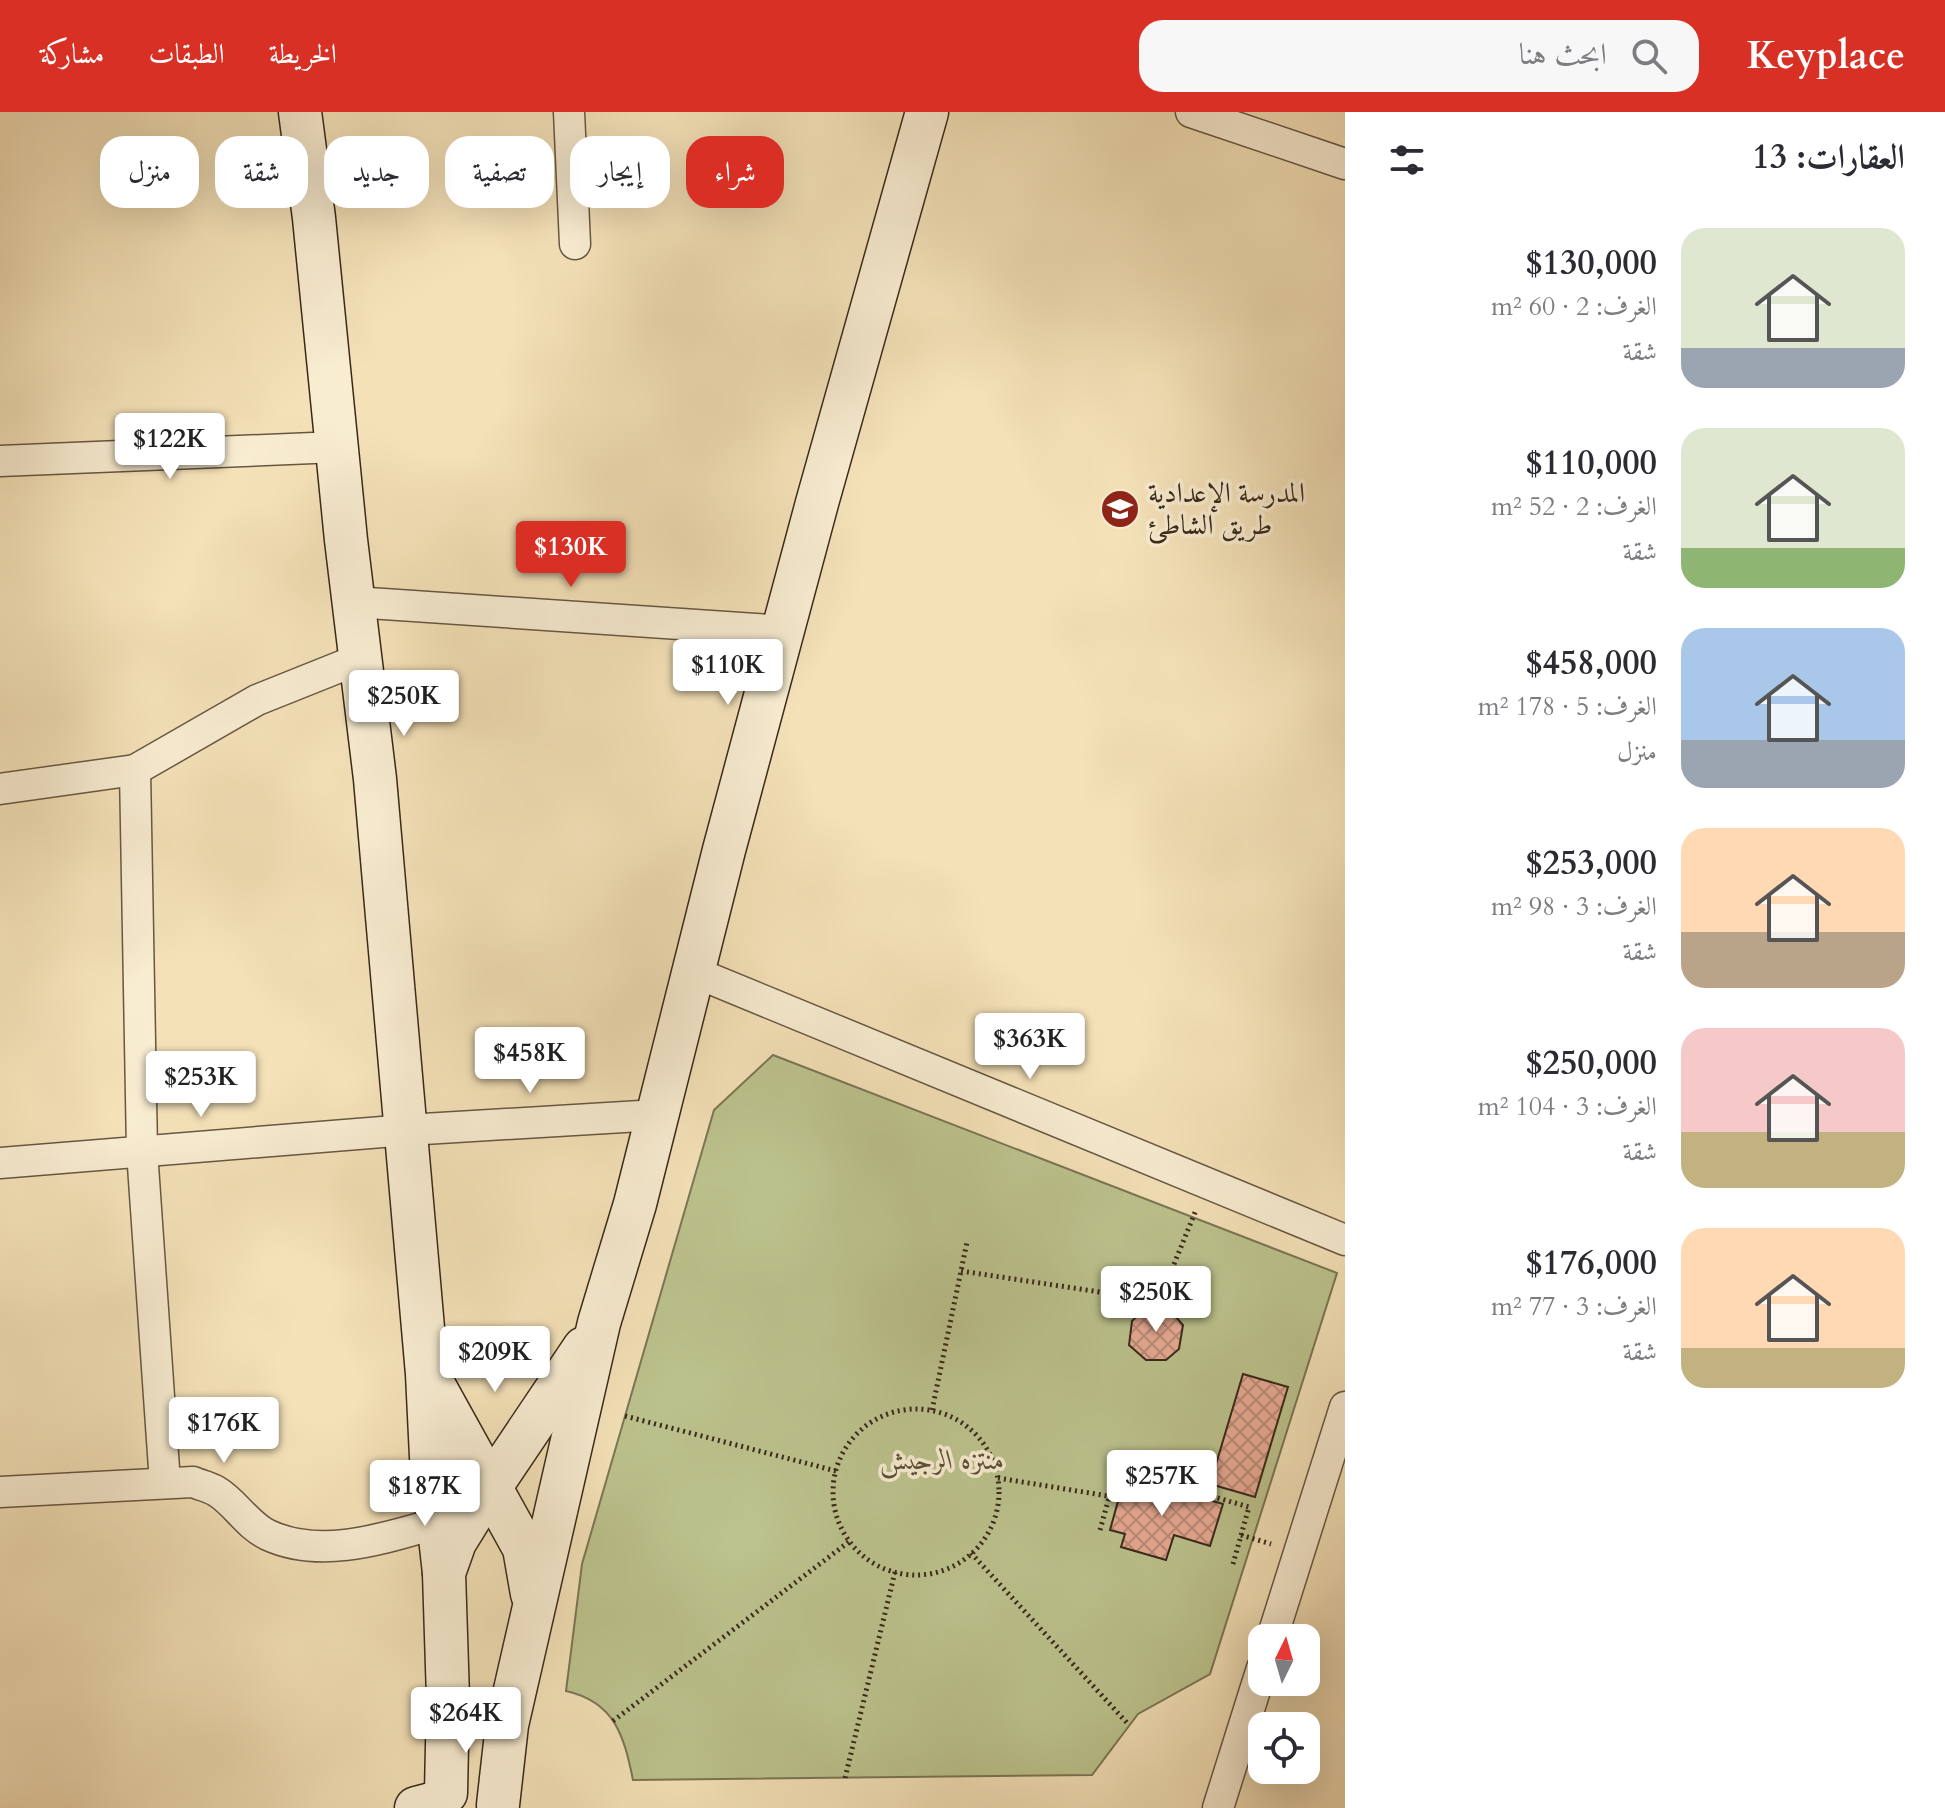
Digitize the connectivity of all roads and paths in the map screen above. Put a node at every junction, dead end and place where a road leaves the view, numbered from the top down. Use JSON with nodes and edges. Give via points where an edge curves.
{"nodes":[{"id":1,"x":300,"y":112,"type":"edge"},
{"id":2,"x":569,"y":112,"type":"edge"},
{"id":3,"x":927,"y":112,"type":"edge"},
{"id":4,"x":1191,"y":112,"type":"edge"},
{"id":5,"x":1345,"y":164,"type":"edge"},
{"id":6,"x":575,"y":244,"type":"dead end"},
{"id":7,"x":337,"y":447,"type":"junction"},
{"id":8,"x":0,"y":461,"type":"edge"},
{"id":9,"x":354,"y":602,"type":"junction"},
{"id":10,"x":784,"y":631,"type":"junction"},
{"id":11,"x":362,"y":658,"type":"junction"},
{"id":12,"x":135,"y":770,"type":"junction"},
{"id":13,"x":0,"y":789,"type":"edge"},
{"id":14,"x":694,"y":972,"type":"junction"},
{"id":15,"x":657,"y":1115,"type":"junction"},
{"id":16,"x":407,"y":1130,"type":"junction"},
{"id":17,"x":142,"y":1151,"type":"junction"},
{"id":18,"x":0,"y":1163,"type":"edge"},
{"id":19,"x":1207,"y":1183,"type":"junction"},
{"id":20,"x":1345,"y":1240,"type":"edge"},
{"id":21,"x":967,"y":1242,"type":"dead end"},
{"id":22,"x":961,"y":1271,"type":"junction"},
{"id":23,"x":599,"y":1323,"type":"junction"},
{"id":24,"x":427,"y":1374,"type":"junction"},
{"id":25,"x":1345,"y":1407,"type":"edge"},
{"id":26,"x":932,"y":1410,"type":"junction"},
{"id":27,"x":540,"y":1415,"type":"junction"},
{"id":28,"x":625,"y":1416,"type":"dead end"},
{"id":29,"x":454,"y":1420,"type":"junction"},
{"id":30,"x":836,"y":1471,"type":"junction"},
{"id":31,"x":998,"y":1478,"type":"junction"},
{"id":32,"x":165,"y":1483,"type":"junction"},
{"id":33,"x":490,"y":1489,"type":"junction"},
{"id":34,"x":0,"y":1492,"type":"edge"},
{"id":35,"x":1108,"y":1496,"type":"junction"},
{"id":36,"x":438,"y":1523,"type":"junction"},
{"id":37,"x":1100,"y":1530,"type":"dead end"},
{"id":38,"x":850,"y":1541,"type":"junction"},
{"id":39,"x":971,"y":1553,"type":"junction"},
{"id":40,"x":1233,"y":1564,"type":"dead end"},
{"id":41,"x":895,"y":1572,"type":"junction"},
{"id":42,"x":444,"y":1573,"type":"junction"},
{"id":43,"x":534,"y":1602,"type":"junction"},
{"id":44,"x":1276,"y":1624,"type":"edge"},
{"id":45,"x":1253,"y":1696,"type":"edge"},
{"id":46,"x":613,"y":1721,"type":"dead end"},
{"id":47,"x":1129,"y":1725,"type":"dead end"},
{"id":48,"x":845,"y":1778,"type":"dead end"},
{"id":49,"x":432,"y":1803,"type":"edge"},
{"id":50,"x":499,"y":1807,"type":"edge"},
{"id":51,"x":1218,"y":1808,"type":"edge"}],
"edges":[{"from":1,"to":7,"type":"street"},
{"from":2,"to":6,"type":"street"},
{"from":3,"to":10,"type":"street"},
{"from":4,"to":5,"type":"street"},
{"from":7,"to":8,"type":"street"},
{"from":7,"to":9,"type":"street"},
{"from":9,"to":10,"type":"street"},
{"from":9,"to":11,"type":"street"},
{"from":10,"to":14,"type":"street"},
{"from":11,"to":12,"type":"street","via":[[257,700]]},
{"from":11,"to":16,"type":"street"},
{"from":12,"to":13,"type":"street"},
{"from":12,"to":17,"type":"street"},
{"from":14,"to":15,"type":"street"},
{"from":14,"to":19,"type":"street"},
{"from":15,"to":16,"type":"street"},
{"from":15,"to":23,"type":"street"},
{"from":16,"to":17,"type":"street"},
{"from":16,"to":24,"type":"street"},
{"from":17,"to":18,"type":"street"},
{"from":17,"to":32,"type":"street"},
{"from":19,"to":20,"type":"street"},
{"from":19,"to":22,"type":"path","via":[[1159,1301]]},
{"from":21,"to":22,"type":"path"},
{"from":22,"to":26,"type":"path"},
{"from":23,"to":27,"type":"street"},
{"from":23,"to":43,"type":"street"},
{"from":24,"to":29,"type":"street"},
{"from":24,"to":36,"type":"street"},
{"from":25,"to":44,"type":"street"},
{"from":26,"to":30,"type":"path","via":[[905,1409],[879,1416],[857,1432]]},
{"from":26,"to":31,"type":"path","via":[[958,1419],[980,1437]]},
{"from":27,"to":29,"type":"street","via":[[504,1426]]},
{"from":27,"to":33,"type":"street"},
{"from":28,"to":30,"type":"path"},
{"from":29,"to":33,"type":"street"},
{"from":30,"to":38,"type":"path","via":[[833,1506]]},
{"from":31,"to":35,"type":"path"},
{"from":31,"to":39,"type":"path","via":[[996,1518]]},
{"from":32,"to":34,"type":"street"},
{"from":32,"to":36,"type":"street","via":[[193,1482],[217,1491],[267,1534],[298,1543],[373,1542]]},
{"from":33,"to":42,"type":"street","via":[[455,1542]]},
{"from":33,"to":43,"type":"street","via":[[524,1548]]},
{"from":35,"to":37,"type":"path"},
{"from":35,"to":40,"type":"path","via":[[1117,1469],[1249,1507]]},
{"from":36,"to":42,"type":"street"},
{"from":38,"to":41,"type":"path","via":[[881,1568]]},
{"from":38,"to":46,"type":"path"},
{"from":39,"to":41,"type":"path","via":[[935,1573]]},
{"from":39,"to":47,"type":"path"},
{"from":41,"to":48,"type":"path"},
{"from":42,"to":49,"type":"street","via":[[448,1698]]},
{"from":43,"to":50,"type":"street","via":[[507,1725]]},
{"from":45,"to":51,"type":"street"},
{"from":49,"to":50,"type":"street","via":[[469,1788],[480,1790]]}]}
